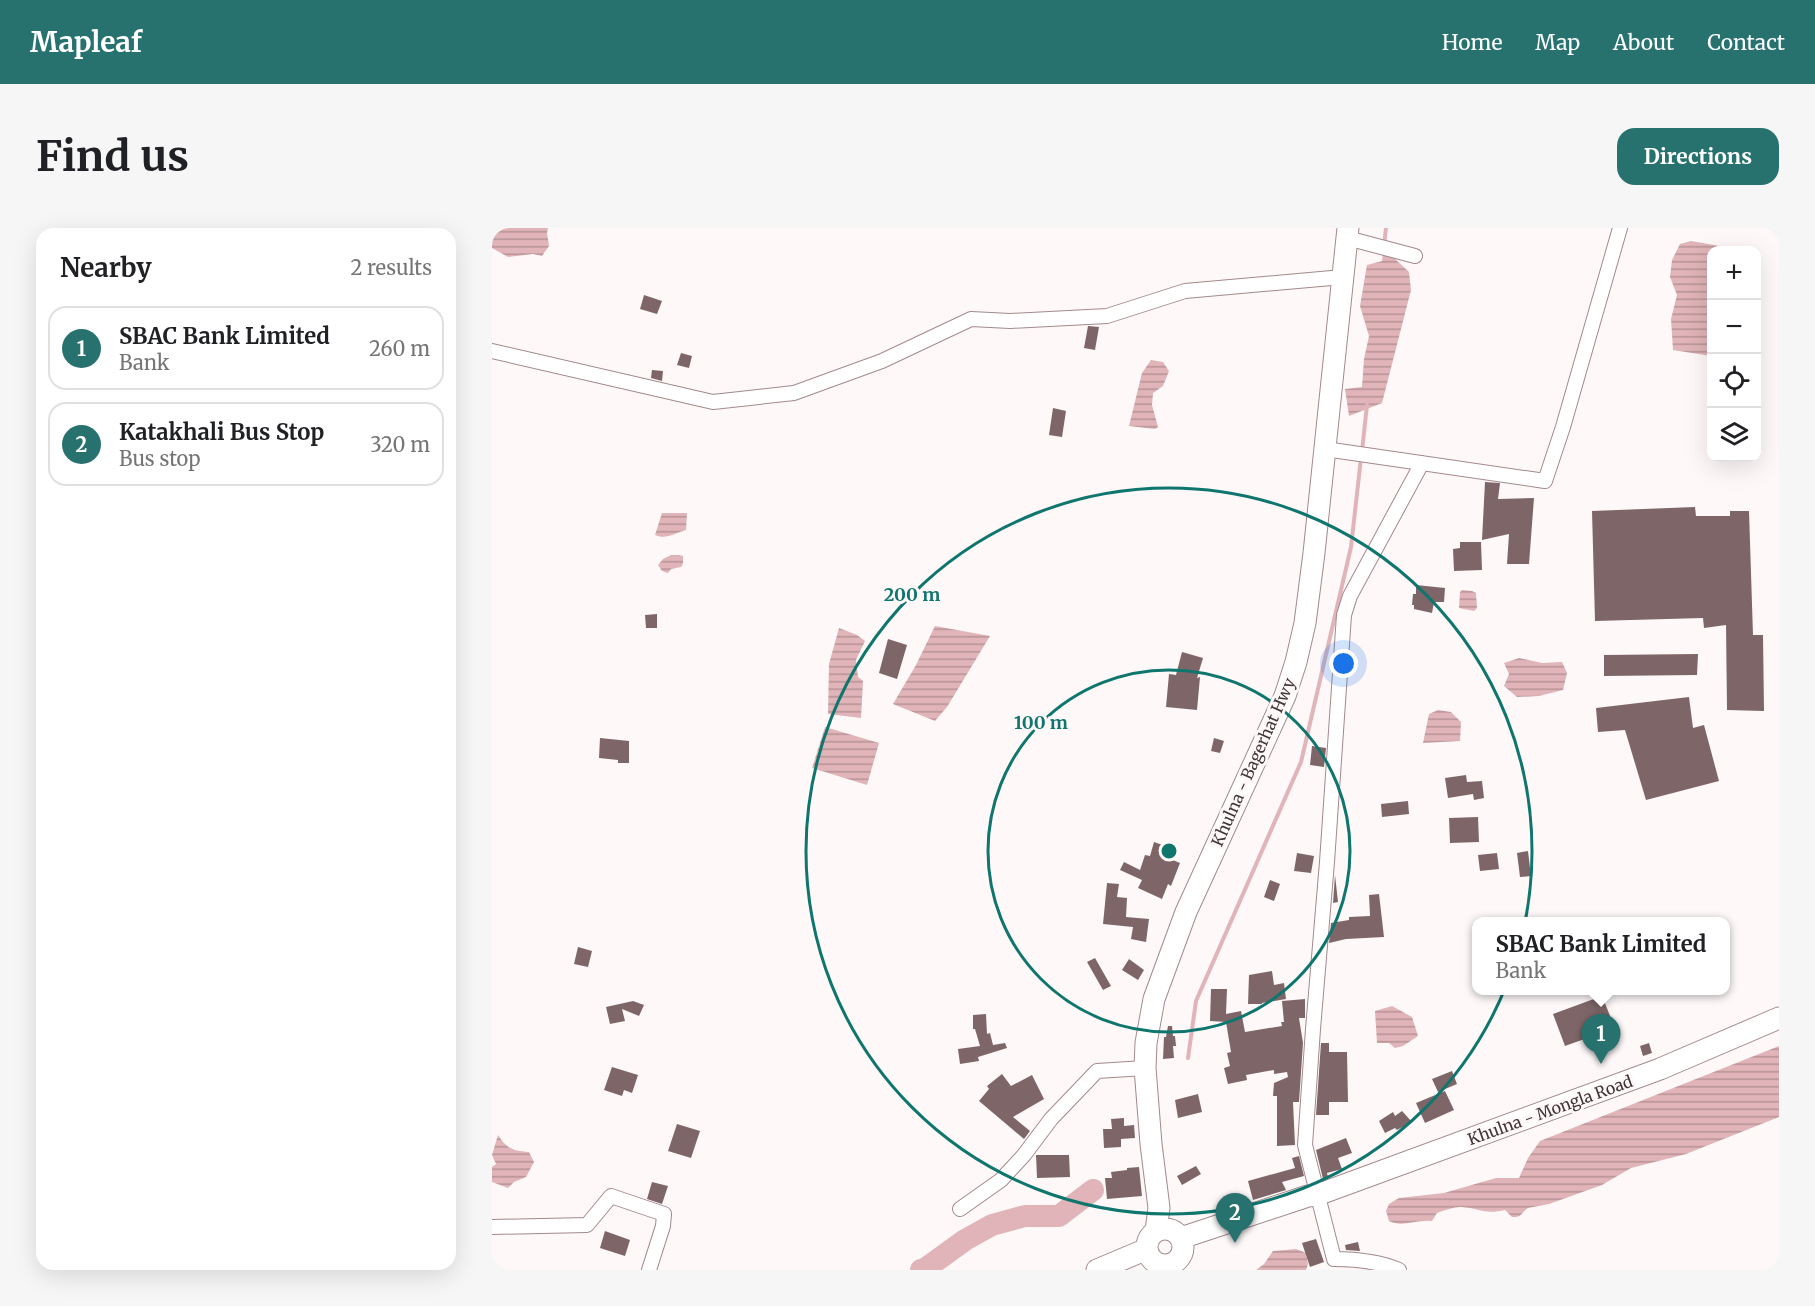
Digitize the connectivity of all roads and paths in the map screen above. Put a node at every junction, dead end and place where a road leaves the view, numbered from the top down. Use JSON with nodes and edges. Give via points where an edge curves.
{"nodes":[{"id":1,"x":1620,"y":228,"type":"edge"},
{"id":2,"x":1347,"y":233,"type":"edge"},
{"id":3,"x":1415,"y":256,"type":"dead end"},
{"id":4,"x":1343,"y":277,"type":"junction"},
{"id":5,"x":492,"y":351,"type":"edge"},
{"id":6,"x":1325,"y":449,"type":"junction"},
{"id":7,"x":1422,"y":463,"type":"junction"},
{"id":8,"x":1779,"y":1018,"type":"edge"},
{"id":9,"x":1145,"y":1068,"type":"junction"},
{"id":10,"x":1317,"y":1195,"type":"junction"},
{"id":11,"x":960,"y":1209,"type":"dead end"},
{"id":12,"x":492,"y":1227,"type":"edge"},
{"id":13,"x":1165,"y":1241,"type":"junction"},
{"id":14,"x":1335,"y":1264,"type":"edge"},
{"id":15,"x":650,"y":1270,"type":"edge"},
{"id":16,"x":1097,"y":1270,"type":"edge"},
{"id":17,"x":1116,"y":1270,"type":"edge"},
{"id":18,"x":1399,"y":1270,"type":"edge"}],
"edges":[{"from":1,"to":7,"type":"street","via":[[1545,481]]},
{"from":2,"to":3,"type":"street"},
{"from":2,"to":4,"type":"highway","name":"Khulna - Bagerhat Hwy"},
{"from":4,"to":5,"type":"street","via":[[1185,291],[1107,316],[971,319],[882,361],[794,393],[713,402]]},
{"from":4,"to":6,"type":"highway","name":"Khulna - Bagerhat Hwy"},
{"from":6,"to":7,"type":"street"},
{"from":6,"to":9,"type":"highway","name":"Khulna - Bagerhat Hwy","via":[[1305,623],[1296,662],[1285,696],[1182,922],[1154,999]]},
{"from":7,"to":10,"type":"street","via":[[1350,596],[1344,615],[1305,1145]]},
{"from":8,"to":10,"type":"highway","name":"Khulna - Mongla Road","via":[[1660,1069]]},
{"from":9,"to":11,"type":"street","via":[[1097,1071],[1000,1180]]},
{"from":9,"to":13,"type":"highway","name":"Khulna - Bagerhat Hwy"},
{"from":10,"to":13,"type":"highway","name":"Khulna - Mongla Road"},
{"from":10,"to":14,"type":"street"},
{"from":12,"to":15,"type":"street","via":[[587,1225],[611,1196],[664,1214]]},
{"from":13,"to":16,"type":"highway"},
{"from":13,"to":17,"type":"highway"},
{"from":14,"to":18,"type":"street","via":[[1369,1261]]}]}
